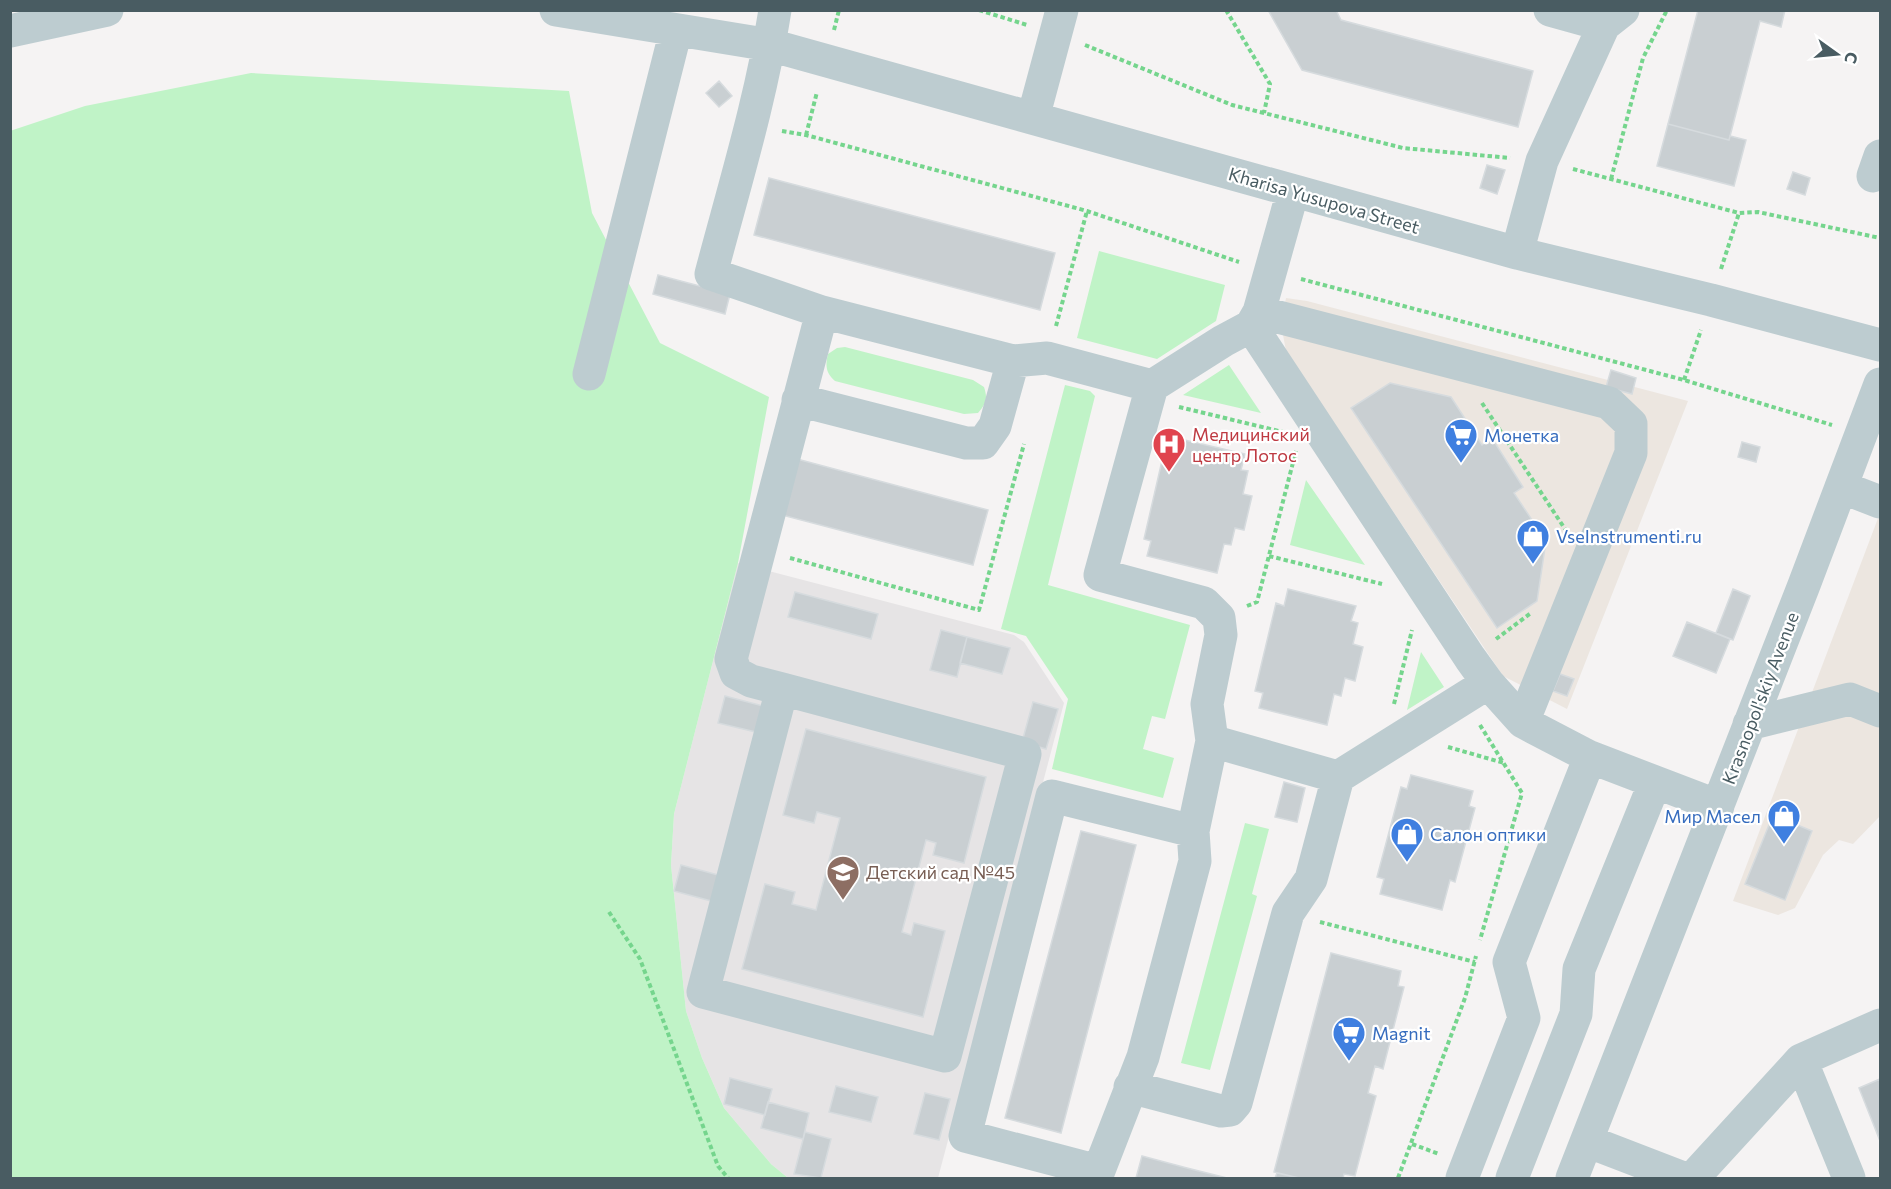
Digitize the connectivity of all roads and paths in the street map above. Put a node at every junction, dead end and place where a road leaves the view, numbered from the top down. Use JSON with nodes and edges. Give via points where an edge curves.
{"nodes":[{"id":1,"x":107,"y":10,"type":"edge"},
{"id":2,"x":556,"y":10,"type":"edge"},
{"id":3,"x":775,"y":10,"type":"edge"},
{"id":4,"x":979,"y":10,"type":"edge"},
{"id":5,"x":1226,"y":10,"type":"edge"},
{"id":6,"x":1550,"y":10,"type":"edge"},
{"id":7,"x":1667,"y":10,"type":"edge"},
{"id":8,"x":1613,"y":18,"type":"edge"},
{"id":9,"x":1059,"y":22,"type":"edge"},
{"id":10,"x":676,"y":30,"type":"junction"},
{"id":11,"x":10,"y":31,"type":"edge"},
{"id":12,"x":770,"y":45,"type":"junction"},
{"id":13,"x":1264,"y":113,"type":"junction"},
{"id":14,"x":1033,"y":118,"type":"junction"},
{"id":15,"x":750,"y":125,"type":"junction"},
{"id":16,"x":1542,"y":161,"type":"junction"},
{"id":17,"x":1611,"y":179,"type":"junction"},
{"id":18,"x":1293,"y":191,"type":"junction"},
{"id":19,"x":1881,"y":238,"type":"edge"},
{"id":20,"x":1516,"y":253,"type":"junction"},
{"id":21,"x":1271,"y":270,"type":"junction"},
{"id":22,"x":822,"y":312,"type":"junction"},
{"id":23,"x":1255,"y":319,"type":"junction"},
{"id":24,"x":1881,"y":345,"type":"edge"},
{"id":25,"x":1014,"y":361,"type":"junction"},
{"id":26,"x":590,"y":374,"type":"dead end"},
{"id":27,"x":1881,"y":384,"type":"edge"},
{"id":28,"x":1150,"y":393,"type":"junction"},
{"id":29,"x":798,"y":400,"type":"junction"},
{"id":30,"x":1482,"y":403,"type":"dead end"},
{"id":31,"x":1287,"y":433,"type":"dead end"},
{"id":32,"x":1862,"y":433,"type":"junction"},
{"id":33,"x":1296,"y":448,"type":"dead end"},
{"id":34,"x":1841,"y":487,"type":"junction"},
{"id":35,"x":1881,"y":502,"type":"edge"},
{"id":36,"x":1567,"y":532,"type":"dead end"},
{"id":37,"x":1269,"y":556,"type":"junction"},
{"id":38,"x":1386,"y":585,"type":"dead end"},
{"id":39,"x":1534,"y":611,"type":"dead end"},
{"id":40,"x":1219,"y":618,"type":"junction"},
{"id":41,"x":1413,"y":623,"type":"dead end"},
{"id":42,"x":1479,"y":670,"type":"junction"},
{"id":43,"x":782,"y":689,"type":"junction"},
{"id":44,"x":1881,"y":711,"type":"edge"},
{"id":45,"x":1523,"y":722,"type":"junction"},
{"id":46,"x":1749,"y":724,"type":"junction"},
{"id":47,"x":1212,"y":741,"type":"junction"},
{"id":48,"x":1395,"y":742,"type":"junction"},
{"id":49,"x":1590,"y":757,"type":"junction"},
{"id":50,"x":1504,"y":763,"type":"dead end"},
{"id":51,"x":1338,"y":777,"type":"junction"},
{"id":52,"x":1655,"y":782,"type":"junction"},
{"id":53,"x":1718,"y":806,"type":"junction"},
{"id":54,"x":1193,"y":831,"type":"junction"},
{"id":55,"x":609,"y":912,"type":"dead end"},
{"id":56,"x":1288,"y":914,"type":"junction"},
{"id":57,"x":1509,"y":962,"type":"junction"},
{"id":58,"x":1881,"y":1024,"type":"edge"},
{"id":59,"x":1802,"y":1060,"type":"junction"},
{"id":60,"x":1130,"y":1087,"type":"junction"},
{"id":61,"x":1587,"y":1141,"type":"junction"},
{"id":62,"x":1097,"y":1175,"type":"edge"},
{"id":63,"x":728,"y":1179,"type":"edge"},
{"id":64,"x":1462,"y":1179,"type":"edge"},
{"id":65,"x":1512,"y":1179,"type":"edge"},
{"id":66,"x":1572,"y":1179,"type":"edge"},
{"id":67,"x":1683,"y":1179,"type":"edge"},
{"id":68,"x":1693,"y":1179,"type":"edge"},
{"id":69,"x":1849,"y":1179,"type":"edge"}],
"edges":[{"from":1,"to":11,"type":"street"},
{"from":2,"to":10,"type":"street","name":"Kharisa Yusupova Street"},
{"from":3,"to":12,"type":"street"},
{"from":4,"to":9,"type":"path"},
{"from":5,"to":13,"type":"path","via":[[1270,84]]},
{"from":6,"to":8,"type":"street"},
{"from":7,"to":17,"type":"path","via":[[1643,58]]},
{"from":8,"to":16,"type":"street"},
{"from":9,"to":13,"type":"path","via":[[1232,105]]},
{"from":9,"to":14,"type":"street"},
{"from":10,"to":12,"type":"street","name":"Kharisa Yusupova Street"},
{"from":10,"to":26,"type":"street"},
{"from":12,"to":14,"type":"street","name":"Kharisa Yusupova Street"},
{"from":12,"to":15,"type":"street"},
{"from":13,"to":16,"type":"path","via":[[1403,148]]},
{"from":14,"to":18,"type":"street","name":"Kharisa Yusupova Street"},
{"from":15,"to":21,"type":"path","via":[[806,135],[1076,208]]},
{"from":15,"to":22,"type":"street","via":[[711,274]]},
{"from":16,"to":17,"type":"path"},
{"from":16,"to":20,"type":"street"},
{"from":17,"to":19,"type":"path","via":[[1739,213],[1758,212]]},
{"from":18,"to":20,"type":"street","name":"Kharisa Yusupova Street"},
{"from":18,"to":21,"type":"street"},
{"from":20,"to":24,"type":"street","name":"Kharisa Yusupova Street"},
{"from":21,"to":23,"type":"street"},
{"from":21,"to":32,"type":"path","via":[[1684,380]]},
{"from":22,"to":25,"type":"street"},
{"from":22,"to":29,"type":"street"},
{"from":23,"to":28,"type":"street"},
{"from":23,"to":42,"type":"street"},
{"from":23,"to":45,"type":"street","via":[[1610,403],[1631,424],[1631,453]]},
{"from":25,"to":28,"type":"street","via":[[1047,358]]},
{"from":25,"to":29,"type":"street","via":[[994,426],[983,443],[966,443]]},
{"from":27,"to":32,"type":"street","name":"Krasnopol'skiy Avenue"},
{"from":28,"to":31,"type":"path"},
{"from":28,"to":40,"type":"street","via":[[1100,575],[1204,603]]},
{"from":29,"to":43,"type":"street","via":[[731,660],[736,673]]},
{"from":30,"to":36,"type":"path"},
{"from":32,"to":34,"type":"street","name":"Krasnopol'skiy Avenue"},
{"from":33,"to":37,"type":"path"},
{"from":34,"to":35,"type":"street"},
{"from":34,"to":46,"type":"street","name":"Krasnopol'skiy Avenue"},
{"from":37,"to":38,"type":"path"},
{"from":37,"to":40,"type":"path","via":[[1257,602]]},
{"from":39,"to":42,"type":"path"},
{"from":40,"to":47,"type":"street","via":[[1221,635],[1207,704]]},
{"from":41,"to":48,"type":"path"},
{"from":42,"to":45,"type":"street"},
{"from":42,"to":48,"type":"street"},
{"from":43,"to":43,"type":"street","via":[[703,992],[945,1056],[1025,754]]},
{"from":44,"to":46,"type":"street","via":[[1850,699]]},
{"from":45,"to":49,"type":"street"},
{"from":46,"to":53,"type":"street","name":"Krasnopol'skiy Avenue"},
{"from":47,"to":51,"type":"street"},
{"from":47,"to":54,"type":"street"},
{"from":48,"to":50,"type":"path"},
{"from":48,"to":51,"type":"street"},
{"from":49,"to":52,"type":"street"},
{"from":49,"to":57,"type":"street"},
{"from":51,"to":56,"type":"street","via":[[1311,879]]},
{"from":52,"to":53,"type":"street"},
{"from":52,"to":65,"type":"street","via":[[1579,969],[1576,1014]]},
{"from":53,"to":61,"type":"street","name":"Krasnopol'skiy Avenue"},
{"from":54,"to":60,"type":"street","via":[[1195,861],[1143,1057]]},
{"from":54,"to":62,"type":"street","via":[[1052,796],[965,1136]]},
{"from":55,"to":63,"type":"path","via":[[640,959],[718,1166]]},
{"from":56,"to":57,"type":"path","via":[[1474,962]]},
{"from":56,"to":60,"type":"street","via":[[1236,1103],[1230,1110]]},
{"from":57,"to":64,"type":"street","via":[[1524,1018]]},
{"from":58,"to":59,"type":"street"},
{"from":59,"to":68,"type":"street"},
{"from":59,"to":69,"type":"street"},
{"from":60,"to":62,"type":"street"},
{"from":61,"to":66,"type":"street","name":"Krasnopol'skiy Avenue"},
{"from":61,"to":67,"type":"street"}]}
